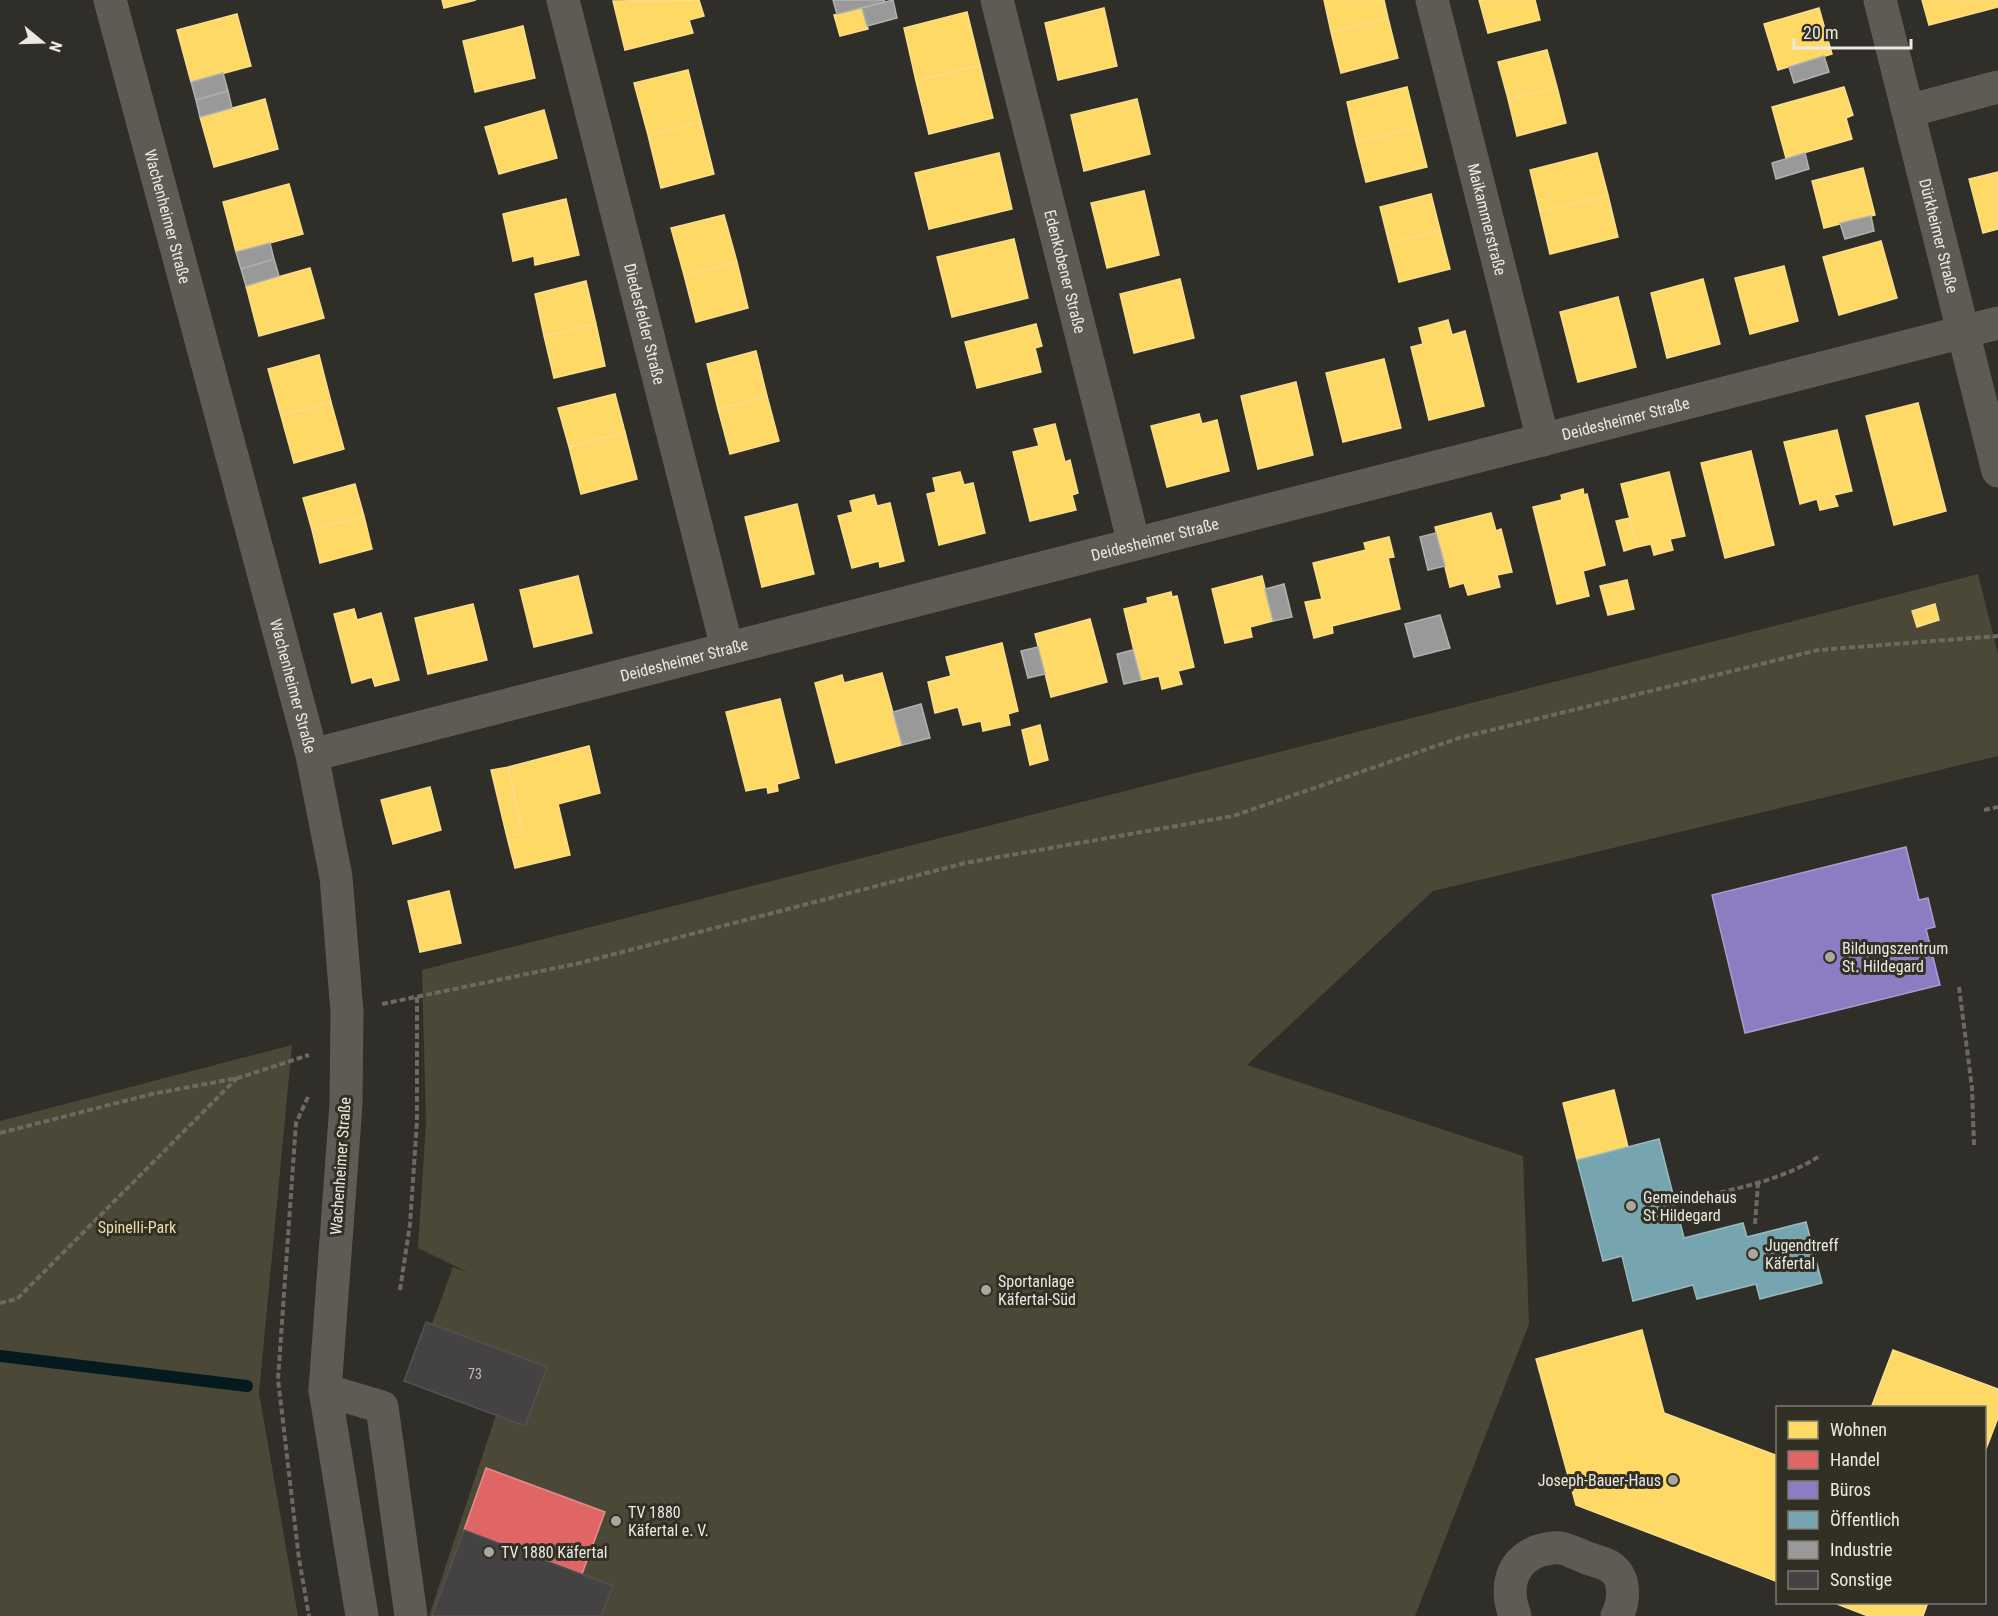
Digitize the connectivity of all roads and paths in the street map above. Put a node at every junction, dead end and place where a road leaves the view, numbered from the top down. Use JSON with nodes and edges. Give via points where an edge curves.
{"nodes":[{"id":1,"x":110,"y":0,"type":"edge"},
{"id":2,"x":563,"y":0,"type":"edge"},
{"id":3,"x":997,"y":0,"type":"edge"},
{"id":4,"x":1432,"y":0,"type":"edge"},
{"id":5,"x":1880,"y":0,"type":"edge"},
{"id":6,"x":1998,"y":87,"type":"edge"},
{"id":7,"x":1908,"y":111,"type":"junction"},
{"id":8,"x":1998,"y":323,"type":"edge"},
{"id":9,"x":1964,"y":332,"type":"junction"},
{"id":10,"x":1543,"y":440,"type":"junction"},
{"id":11,"x":1998,"y":471,"type":"edge"},
{"id":12,"x":1134,"y":544,"type":"junction"},
{"id":13,"x":1998,"y":636,"type":"edge"},
{"id":14,"x":727,"y":648,"type":"junction"},
{"id":15,"x":312,"y":755,"type":"junction"},
{"id":16,"x":1998,"y":807,"type":"edge"},
{"id":17,"x":1984,"y":810,"type":"dead end"},
{"id":18,"x":1959,"y":987,"type":"dead end"},
{"id":19,"x":417,"y":997,"type":"junction"},
{"id":20,"x":347,"y":1012,"type":"junction"},
{"id":21,"x":238,"y":1078,"type":"junction"},
{"id":22,"x":0,"y":1133,"type":"edge"},
{"id":23,"x":1974,"y":1145,"type":"dead end"},
{"id":24,"x":1821,"y":1155,"type":"dead end"},
{"id":25,"x":1758,"y":1183,"type":"junction"},
{"id":26,"x":1685,"y":1201,"type":"dead end"},
{"id":27,"x":1755,"y":1224,"type":"dead end"},
{"id":28,"x":400,"y":1290,"type":"dead end"},
{"id":29,"x":0,"y":1303,"type":"edge"},
{"id":30,"x":325,"y":1390,"type":"junction"},
{"id":31,"x":1627,"y":1613,"type":"edge"},
{"id":32,"x":362,"y":1616,"type":"edge"},
{"id":33,"x":411,"y":1616,"type":"edge"},
{"id":34,"x":1515,"y":1616,"type":"edge"}],
"edges":[{"from":1,"to":15,"type":"street","name":"Wachenheimer Straße"},
{"from":2,"to":14,"type":"street","name":"Diedesfelder Straße"},
{"from":3,"to":12,"type":"street","name":"Edenkobener Straße"},
{"from":4,"to":10,"type":"street","name":"Maikammerstraße"},
{"from":5,"to":7,"type":"street","name":"Dürkheimer Straße"},
{"from":6,"to":7,"type":"street"},
{"from":7,"to":9,"type":"street","name":"Dürkheimer Straße"},
{"from":8,"to":9,"type":"street","name":"Deidesheimer Straße"},
{"from":9,"to":10,"type":"street","name":"Deidesheimer Straße"},
{"from":9,"to":11,"type":"street","name":"Dürkheimer Straße"},
{"from":10,"to":12,"type":"street","name":"Deidesheimer Straße"},
{"from":12,"to":14,"type":"street","name":"Deidesheimer Straße"},
{"from":13,"to":19,"type":"path","via":[[1818,650],[1459,738],[1233,816],[965,862],[580,963]]},
{"from":14,"to":15,"type":"street","name":"Deidesheimer Straße"},
{"from":15,"to":20,"type":"street","name":"Wachenheimer Straße","via":[[336,877]]},
{"from":16,"to":17,"type":"path"},
{"from":18,"to":23,"type":"path","via":[[1972,1088]]},
{"from":19,"to":20,"type":"path"},
{"from":19,"to":28,"type":"path","via":[[417,1121],[410,1224]]},
{"from":20,"to":21,"type":"path","via":[[314,1054]]},
{"from":20,"to":30,"type":"street","name":"Wachenheimer Straße","via":[[346,1104]]},
{"from":21,"to":22,"type":"path","via":[[152,1094]]},
{"from":21,"to":29,"type":"path","via":[[17,1299]]},
{"from":24,"to":25,"type":"path","via":[[1801,1168]]},
{"from":25,"to":26,"type":"path"},
{"from":25,"to":27,"type":"path"},
{"from":30,"to":32,"type":"street","name":"Wachenheimer Straße"},
{"from":30,"to":33,"type":"street","via":[[382,1407]]},
{"from":31,"to":34,"type":"street","via":[[1621,1580],[1612,1568],[1560,1548],[1528,1555],[1515,1567],[1509,1584]]}]}
